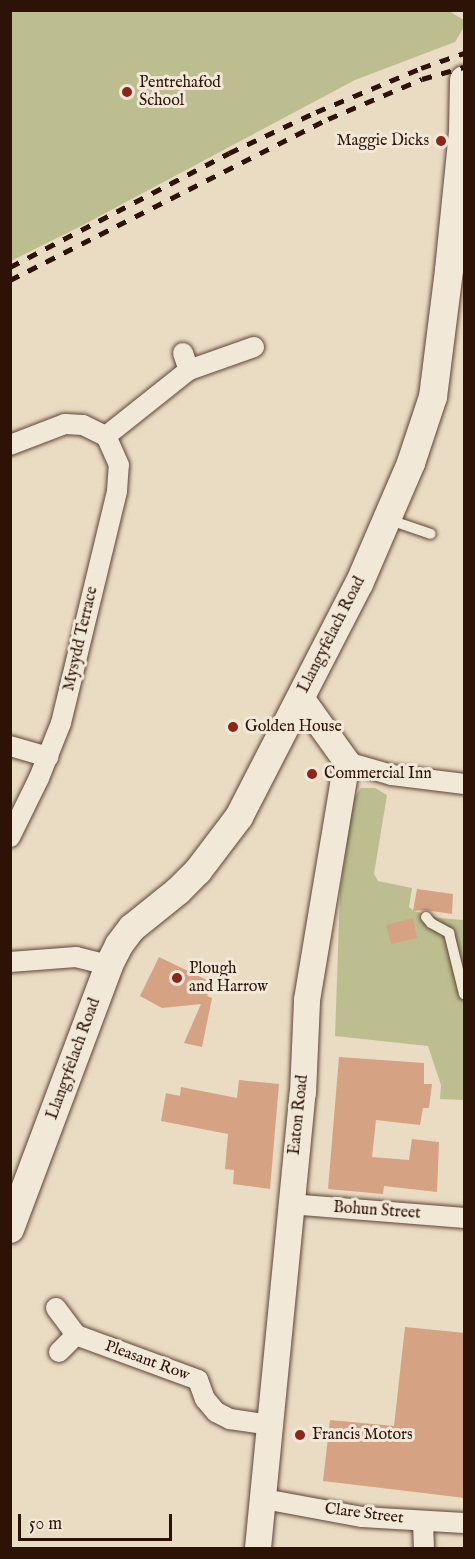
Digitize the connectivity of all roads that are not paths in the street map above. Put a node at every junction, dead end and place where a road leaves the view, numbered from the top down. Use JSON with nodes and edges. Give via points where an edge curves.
{"nodes":[{"id":1,"x":465,"y":80,"type":"edge"},
{"id":2,"x":464,"y":133,"type":"edge"},
{"id":3,"x":254,"y":347,"type":"dead end"},
{"id":4,"x":106,"y":436,"type":"junction"},
{"id":5,"x":10,"y":445,"type":"edge"},
{"id":6,"x":387,"y":519,"type":"junction"},
{"id":7,"x":431,"y":534,"type":"dead end"},
{"id":8,"x":301,"y":698,"type":"junction"},
{"id":9,"x":10,"y":746,"type":"edge"},
{"id":10,"x":48,"y":757,"type":"junction"},
{"id":11,"x":347,"y":762,"type":"junction"},
{"id":12,"x":465,"y":784,"type":"edge"},
{"id":13,"x":10,"y":837,"type":"edge"},
{"id":14,"x":426,"y":917,"type":"dead end"},
{"id":15,"x":10,"y":962,"type":"edge"},
{"id":16,"x":109,"y":965,"type":"junction"},
{"id":17,"x":465,"y":994,"type":"edge"},
{"id":18,"x":290,"y":1204,"type":"junction"},
{"id":19,"x":465,"y":1218,"type":"edge"},
{"id":20,"x":10,"y":1229,"type":"edge"},
{"id":21,"x":56,"y":1308,"type":"dead end"},
{"id":22,"x":76,"y":1335,"type":"junction"},
{"id":23,"x":59,"y":1352,"type":"dead end"},
{"id":24,"x":270,"y":1425,"type":"junction"},
{"id":25,"x":264,"y":1499,"type":"junction"},
{"id":26,"x":423,"y":1521,"type":"junction"},
{"id":27,"x":465,"y":1523,"type":"edge"},
{"id":28,"x":258,"y":1548,"type":"edge"},
{"id":29,"x":424,"y":1548,"type":"edge"}],
"edges":[{"from":1,"to":2,"type":"main road","name":"Llangyfelach Road"},
{"from":2,"to":6,"type":"main road","name":"Llangyfelach Road","via":[[452,285],[433,397]]},
{"from":3,"to":4,"type":"street","via":[[186,362]]},
{"from":4,"to":5,"type":"street","via":[[83,425],[64,424]]},
{"from":4,"to":10,"type":"street","name":"Mysydd Terrace","via":[[119,465],[117,491],[61,723]]},
{"from":6,"to":7,"type":"lane"},
{"from":6,"to":8,"type":"main road","name":"Llangyfelach Road"},
{"from":8,"to":11,"type":"street"},
{"from":8,"to":16,"type":"main road","name":"Llangyfelach Road","via":[[239,817],[218,848],[178,891],[132,928]]},
{"from":9,"to":10,"type":"street"},
{"from":10,"to":13,"type":"street","name":"Mysydd Terrace"},
{"from":11,"to":12,"type":"street","via":[[392,775]]},
{"from":11,"to":18,"type":"street","name":"Eaton Road","via":[[308,1000],[303,1093]]},
{"from":14,"to":17,"type":"lane","via":[[449,933]]},
{"from":15,"to":16,"type":"street","via":[[76,957]]},
{"from":16,"to":20,"type":"main road","name":"Llangyfelach Road"},
{"from":18,"to":19,"type":"street","name":"Bohun Street"},
{"from":18,"to":24,"type":"street","name":"Eaton Road"},
{"from":21,"to":22,"type":"street"},
{"from":22,"to":23,"type":"street"},
{"from":22,"to":24,"type":"street","name":"Pleasant Row","via":[[198,1380],[205,1399],[216,1412],[230,1419]]},
{"from":24,"to":25,"type":"street","name":"Eaton Road"},
{"from":25,"to":26,"type":"street","name":"Clare Street","via":[[362,1517]]},
{"from":25,"to":28,"type":"street","name":"Eaton Road"},
{"from":26,"to":27,"type":"street","name":"Clare Street"},
{"from":26,"to":29,"type":"street"}]}
